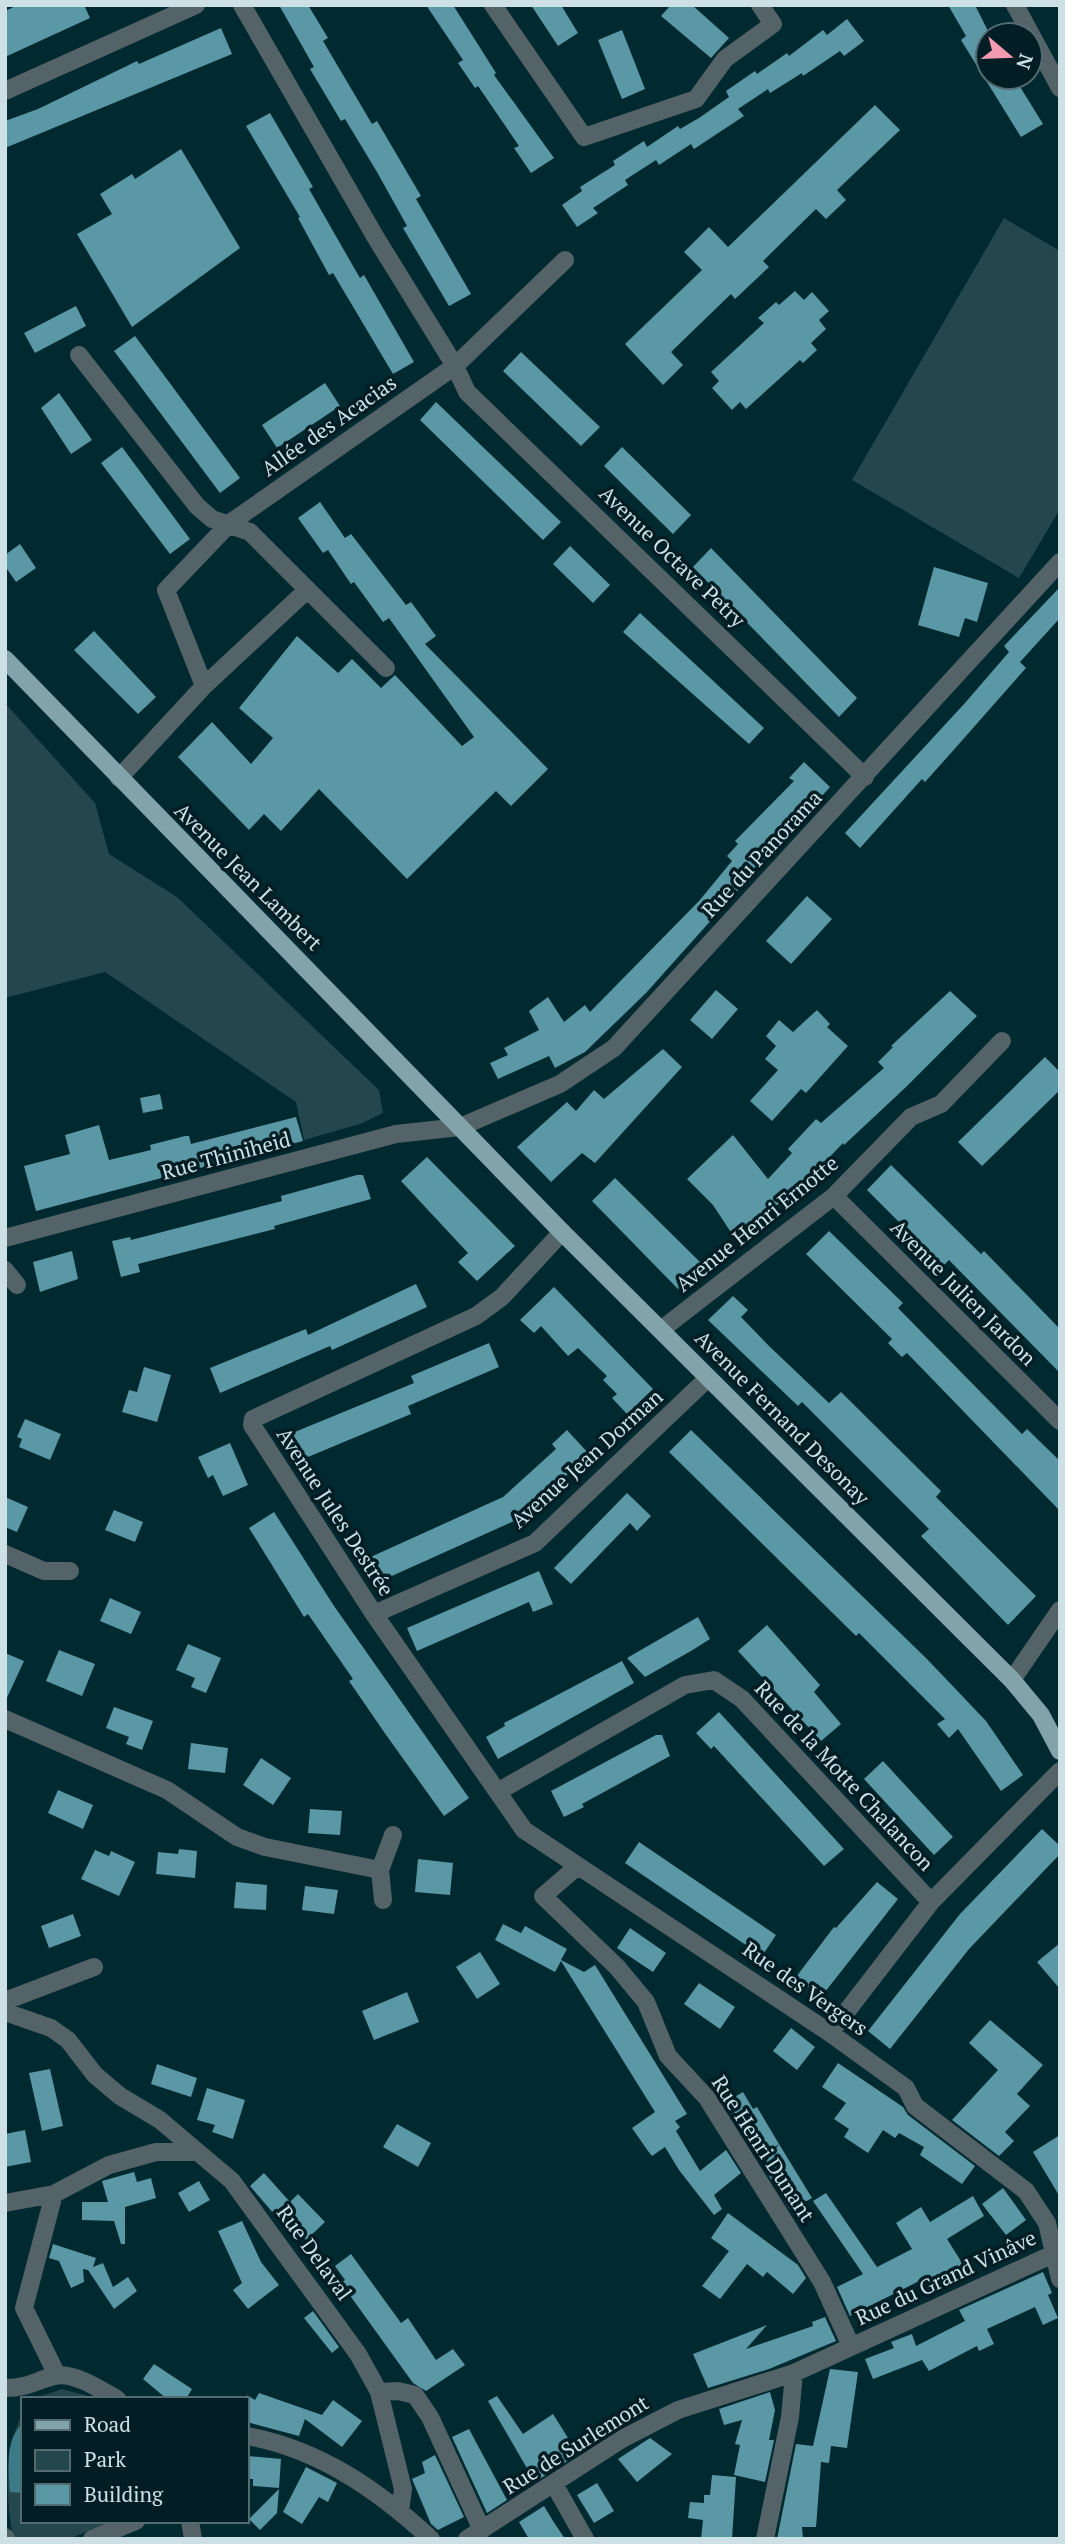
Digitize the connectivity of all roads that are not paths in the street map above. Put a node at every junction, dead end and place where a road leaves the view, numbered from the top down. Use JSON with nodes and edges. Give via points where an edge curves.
{"nodes":[{"id":1,"x":196,"y":5,"type":"edge"},
{"id":2,"x":242,"y":5,"type":"edge"},
{"id":3,"x":493,"y":5,"type":"edge"},
{"id":4,"x":760,"y":5,"type":"edge"},
{"id":5,"x":1015,"y":5,"type":"edge"},
{"id":6,"x":1060,"y":88,"type":"edge"},
{"id":7,"x":5,"y":91,"type":"edge"},
{"id":8,"x":565,"y":260,"type":"dead end"},
{"id":9,"x":79,"y":355,"type":"dead end"},
{"id":10,"x":455,"y":366,"type":"junction"},
{"id":11,"x":230,"y":523,"type":"junction"},
{"id":12,"x":1060,"y":562,"type":"edge"},
{"id":13,"x":306,"y":590,"type":"junction"},
{"id":14,"x":5,"y":659,"type":"edge"},
{"id":15,"x":386,"y":668,"type":"dead end"},
{"id":16,"x":204,"y":686,"type":"junction"},
{"id":17,"x":865,"y":777,"type":"junction"},
{"id":18,"x":118,"y":778,"type":"junction"},
{"id":19,"x":1002,"y":1041,"type":"dead end"},
{"id":20,"x":460,"y":1127,"type":"junction"},
{"id":21,"x":834,"y":1196,"type":"junction"},
{"id":22,"x":562,"y":1232,"type":"junction"},
{"id":23,"x":5,"y":1238,"type":"edge"},
{"id":24,"x":5,"y":1269,"type":"edge"},
{"id":25,"x":17,"y":1285,"type":"dead end"},
{"id":26,"x":662,"y":1329,"type":"junction"},
{"id":27,"x":708,"y":1378,"type":"junction"},
{"id":28,"x":1060,"y":1422,"type":"edge"},
{"id":29,"x":5,"y":1554,"type":"edge"},
{"id":30,"x":70,"y":1571,"type":"dead end"},
{"id":31,"x":1060,"y":1610,"type":"edge"},
{"id":32,"x":374,"y":1614,"type":"junction"},
{"id":33,"x":1012,"y":1680,"type":"junction"},
{"id":34,"x":5,"y":1719,"type":"edge"},
{"id":35,"x":1060,"y":1751,"type":"edge"},
{"id":36,"x":1060,"y":1771,"type":"edge"},
{"id":37,"x":499,"y":1791,"type":"junction"},
{"id":38,"x":393,"y":1835,"type":"dead end"},
{"id":39,"x":578,"y":1866,"type":"junction"},
{"id":40,"x":380,"y":1870,"type":"junction"},
{"id":41,"x":383,"y":1900,"type":"dead end"},
{"id":42,"x":931,"y":1902,"type":"junction"},
{"id":43,"x":94,"y":1967,"type":"dead end"},
{"id":44,"x":5,"y":2001,"type":"edge"},
{"id":45,"x":5,"y":2012,"type":"edge"},
{"id":46,"x":830,"y":2033,"type":"junction"},
{"id":47,"x":198,"y":2152,"type":"junction"},
{"id":48,"x":54,"y":2194,"type":"junction"},
{"id":49,"x":5,"y":2203,"type":"edge"},
{"id":50,"x":1057,"y":2252,"type":"edge"},
{"id":51,"x":1060,"y":2279,"type":"edge"},
{"id":52,"x":851,"y":2346,"type":"junction"},
{"id":53,"x":794,"y":2373,"type":"junction"},
{"id":54,"x":57,"y":2375,"type":"junction"},
{"id":55,"x":5,"y":2388,"type":"edge"},
{"id":56,"x":379,"y":2392,"type":"junction"},
{"id":57,"x":114,"y":2397,"type":"edge"},
{"id":58,"x":248,"y":2436,"type":"edge"},
{"id":59,"x":554,"y":2484,"type":"junction"},
{"id":60,"x":400,"y":2511,"type":"junction"},
{"id":61,"x":131,"y":2523,"type":"edge"},
{"id":62,"x":475,"y":2534,"type":"edge"},
{"id":63,"x":92,"y":2539,"type":"edge"},
{"id":64,"x":431,"y":2539,"type":"edge"},
{"id":65,"x":585,"y":2539,"type":"edge"},
{"id":66,"x":765,"y":2539,"type":"edge"}],
"edges":[{"from":1,"to":7,"type":"street"},
{"from":2,"to":10,"type":"street","name":"Avenue Octave Petry"},
{"from":3,"to":4,"type":"street","via":[[584,137],[696,99],[725,59],[773,24]]},
{"from":5,"to":6,"type":"street"},
{"from":8,"to":10,"type":"street"},
{"from":9,"to":11,"type":"street","via":[[197,506],[212,519]]},
{"from":10,"to":11,"type":"street","name":"Allée des Acacias"},
{"from":10,"to":17,"type":"street","name":"Avenue Octave Petry","via":[[467,392]]},
{"from":11,"to":13,"type":"street","via":[[250,532]]},
{"from":11,"to":16,"type":"street","name":"Allée des Acacias","via":[[166,590]]},
{"from":12,"to":17,"type":"street","name":"Rue du Panorama"},
{"from":13,"to":15,"type":"street"},
{"from":13,"to":16,"type":"street"},
{"from":14,"to":18,"type":"main road","name":"Avenue Jean Lambert"},
{"from":16,"to":18,"type":"street"},
{"from":17,"to":20,"type":"street","name":"Rue du Panorama","via":[[614,1048],[560,1084]]},
{"from":18,"to":20,"type":"main road","name":"Avenue Jean Lambert"},
{"from":19,"to":21,"type":"street","name":"Avenue Henri Ernotte","via":[[941,1104],[911,1117]]},
{"from":20,"to":22,"type":"main road","name":"Avenue Fernand Desonay"},
{"from":20,"to":23,"type":"street","name":"Rue Thiniheid","via":[[397,1134]]},
{"from":21,"to":26,"type":"street","name":"Avenue Henri Ernotte"},
{"from":21,"to":28,"type":"street","name":"Avenue Julien Jardon"},
{"from":22,"to":26,"type":"main road","name":"Avenue Fernand Desonay"},
{"from":22,"to":32,"type":"street","name":"Avenue Jules Destrée","via":[[502,1297],[476,1316],[253,1419],[252,1425]]},
{"from":24,"to":25,"type":"street"},
{"from":26,"to":27,"type":"main road","name":"Avenue Fernand Desonay"},
{"from":27,"to":32,"type":"street","name":"Avenue Jean Dorman","via":[[535,1543]]},
{"from":27,"to":33,"type":"main road","name":"Avenue Fernand Desonay"},
{"from":29,"to":30,"type":"street","via":[[44,1571]]},
{"from":31,"to":33,"type":"street"},
{"from":32,"to":37,"type":"street","name":"Avenue Jules Destrée"},
{"from":33,"to":35,"type":"main road","name":"Avenue Fernand Desonay","via":[[1041,1715]]},
{"from":34,"to":40,"type":"street","via":[[167,1790],[237,1837]]},
{"from":36,"to":42,"type":"street"},
{"from":37,"to":39,"type":"street","name":"Rue des Vergers","via":[[524,1830]]},
{"from":37,"to":42,"type":"street","name":"Rue de la Motte Chalancon","via":[[685,1685],[714,1680],[742,1699]]},
{"from":38,"to":40,"type":"street"},
{"from":39,"to":46,"type":"street","name":"Rue des Vergers"},
{"from":39,"to":52,"type":"street","name":"Rue Henri Dunant","via":[[543,1896],[617,1967],[646,2002],[668,2056],[707,2098],[822,2282]]},
{"from":40,"to":41,"type":"street"},
{"from":42,"to":46,"type":"street"},
{"from":43,"to":44,"type":"street"},
{"from":45,"to":47,"type":"street","name":"Rue Delaval","via":[[60,2034],[103,2082]]},
{"from":46,"to":50,"type":"street","name":"Rue des Vergers","via":[[906,2088],[915,2106],[1026,2191],[1047,2222]]},
{"from":47,"to":48,"type":"street","via":[[156,2152],[109,2165]]},
{"from":47,"to":56,"type":"street","name":"Rue Delaval","via":[[232,2181],[271,2232],[358,2354]]},
{"from":48,"to":49,"type":"street"},
{"from":48,"to":54,"type":"street","via":[[24,2308]]},
{"from":50,"to":51,"type":"street","name":"Rue des Vergers"},
{"from":50,"to":52,"type":"street","name":"Rue du Grand Vinâve"},
{"from":52,"to":53,"type":"street","name":"Rue du Grand Vinâve"},
{"from":53,"to":59,"type":"street","name":"Rue de Surlemont","via":[[678,2410],[622,2439]]},
{"from":53,"to":66,"type":"street","via":[[790,2417]]},
{"from":54,"to":55,"type":"street","via":[[26,2388]]},
{"from":54,"to":57,"type":"street","via":[[89,2383]]},
{"from":56,"to":60,"type":"street","name":"Rue Delaval","via":[[403,2489]]},
{"from":56,"to":62,"type":"street","via":[[415,2395],[430,2417]]},
{"from":58,"to":60,"type":"street","via":[[323,2461],[367,2485]]},
{"from":59,"to":62,"type":"street","name":"Rue de Surlemont"},
{"from":59,"to":65,"type":"street"},
{"from":60,"to":64,"type":"street"},
{"from":61,"to":63,"type":"street"}]}
